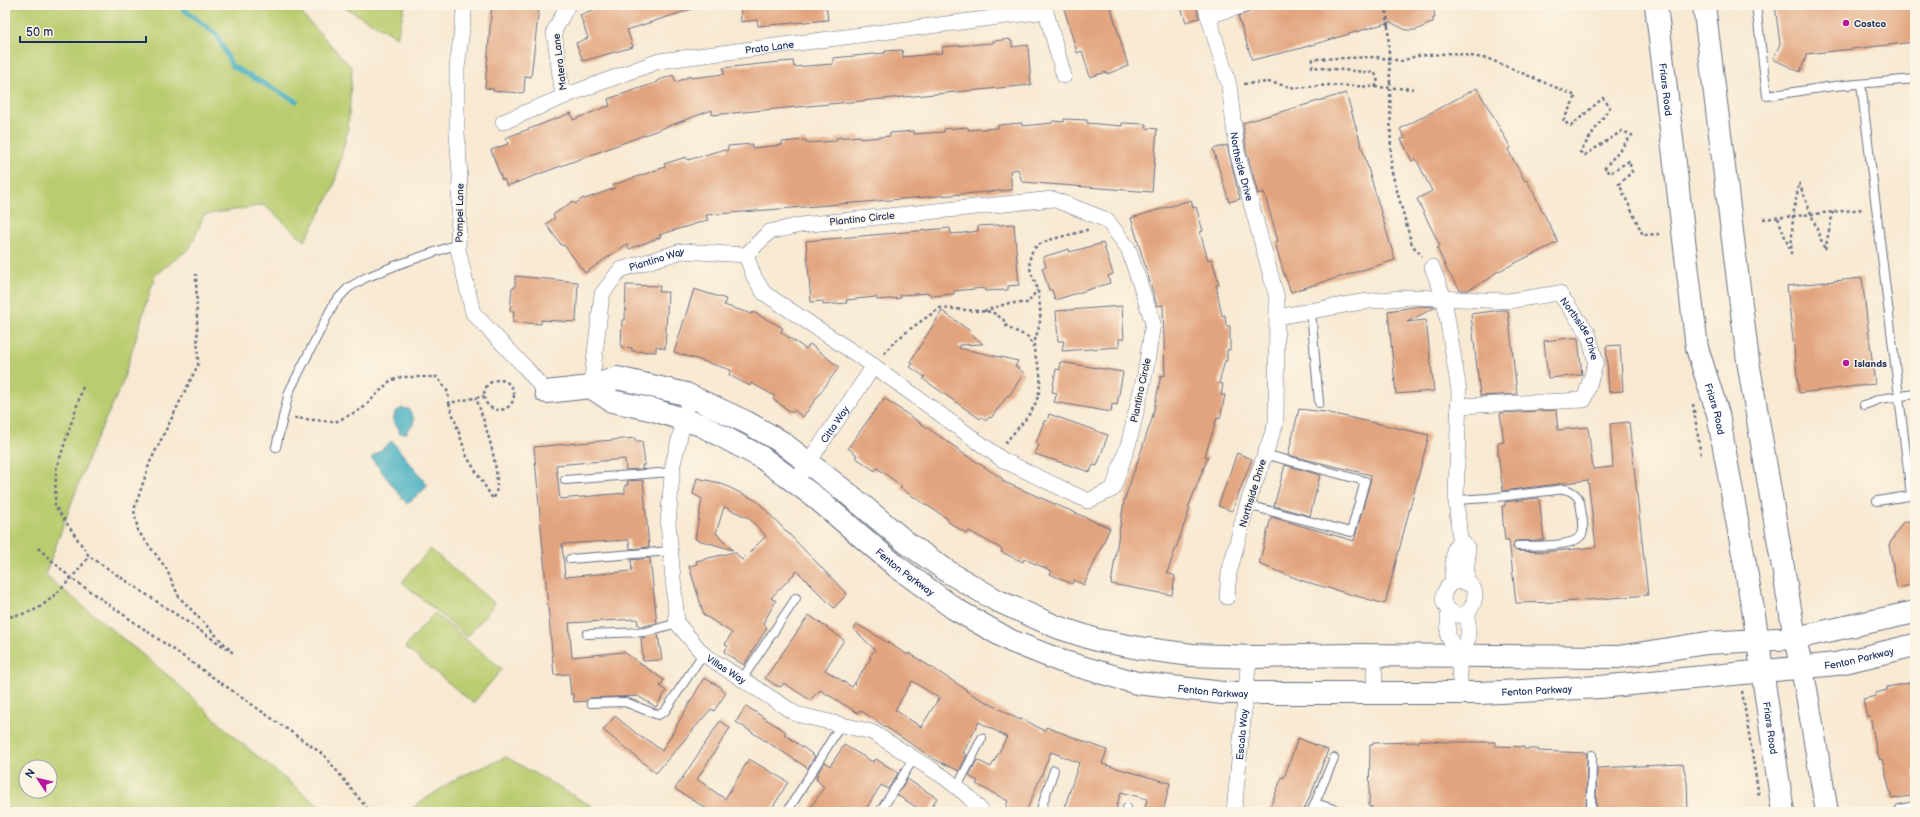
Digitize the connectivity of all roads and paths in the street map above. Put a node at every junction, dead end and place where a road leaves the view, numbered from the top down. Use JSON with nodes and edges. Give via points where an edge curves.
{"nodes":[{"id":1,"x":465,"y":5,"type":"edge"},
{"id":2,"x":568,"y":5,"type":"edge"},
{"id":3,"x":1245,"y":5,"type":"edge"},
{"id":4,"x":1386,"y":5,"type":"edge"},
{"id":5,"x":1656,"y":5,"type":"edge"},
{"id":6,"x":1704,"y":5,"type":"edge"},
{"id":7,"x":1756,"y":5,"type":"edge"},
{"id":8,"x":1045,"y":8,"type":"edge"},
{"id":9,"x":1206,"y":10,"type":"edge"},
{"id":10,"x":1064,"y":76,"type":"dead end"},
{"id":11,"x":1915,"y":79,"type":"edge"},
{"id":12,"x":1861,"y":84,"type":"junction"},
{"id":13,"x":1229,"y":85,"type":"junction"},
{"id":14,"x":1375,"y":87,"type":"junction"},
{"id":15,"x":1390,"y":88,"type":"junction"},
{"id":16,"x":1417,"y":89,"type":"dead end"},
{"id":17,"x":563,"y":97,"type":"junction"},
{"id":18,"x":503,"y":122,"type":"dead end"},
{"id":19,"x":1876,"y":208,"type":"junction"},
{"id":20,"x":1833,"y":212,"type":"junction"},
{"id":21,"x":1811,"y":214,"type":"junction"},
{"id":22,"x":1793,"y":216,"type":"junction"},
{"id":23,"x":1778,"y":218,"type":"junction"},
{"id":24,"x":1763,"y":219,"type":"dead end"},
{"id":25,"x":1107,"y":220,"type":"junction"},
{"id":26,"x":1660,"y":234,"type":"dead end"},
{"id":27,"x":458,"y":244,"type":"junction"},
{"id":28,"x":746,"y":255,"type":"junction"},
{"id":29,"x":1432,"y":266,"type":"joint"},
{"id":30,"x":196,"y":274,"type":"dead end"},
{"id":31,"x":1038,"y":290,"type":"junction"},
{"id":32,"x":1444,"y":298,"type":"junction"},
{"id":33,"x":982,"y":311,"type":"junction"},
{"id":34,"x":1311,"y":311,"type":"junction"},
{"id":35,"x":1277,"y":317,"type":"junction"},
{"id":36,"x":1033,"y":347,"type":"junction"},
{"id":37,"x":874,"y":366,"type":"junction"},
{"id":38,"x":83,"y":387,"type":"dead end"},
{"id":39,"x":591,"y":387,"type":"junction"},
{"id":40,"x":546,"y":392,"type":"joint"},
{"id":41,"x":1915,"y":394,"type":"edge"},
{"id":42,"x":484,"y":396,"type":"junction"},
{"id":43,"x":690,"y":396,"type":"junction"},
{"id":44,"x":1899,"y":396,"type":"junction"},
{"id":45,"x":476,"y":398,"type":"junction"},
{"id":46,"x":449,"y":403,"type":"junction"},
{"id":47,"x":1319,"y":403,"type":"dead end"},
{"id":48,"x":1864,"y":405,"type":"dead end"},
{"id":49,"x":1458,"y":406,"type":"junction"},
{"id":50,"x":283,"y":416,"type":"junction"},
{"id":51,"x":684,"y":420,"type":"junction"},
{"id":52,"x":276,"y":447,"type":"dead end"},
{"id":53,"x":1264,"y":454,"type":"junction"},
{"id":54,"x":996,"y":455,"type":"junction"},
{"id":55,"x":808,"y":463,"type":"junction"},
{"id":56,"x":672,"y":472,"type":"junction"},
{"id":57,"x":565,"y":480,"type":"dead end"},
{"id":58,"x":794,"y":482,"type":"junction"},
{"id":59,"x":1913,"y":495,"type":"edge"},
{"id":60,"x":1456,"y":500,"type":"junction"},
{"id":61,"x":1877,"y":501,"type":"dead end"},
{"id":62,"x":1247,"y":505,"type":"junction"},
{"id":63,"x":1518,"y":546,"type":"dead end"},
{"id":64,"x":38,"y":548,"type":"dead end"},
{"id":65,"x":671,"y":551,"type":"junction"},
{"id":66,"x":89,"y":556,"type":"junction"},
{"id":67,"x":570,"y":559,"type":"dead end"},
{"id":68,"x":71,"y":578,"type":"junction"},
{"id":69,"x":1459,"y":583,"type":"junction"},
{"id":70,"x":1227,"y":597,"type":"dead end"},
{"id":71,"x":796,"y":598,"type":"dead end"},
{"id":72,"x":1448,"y":610,"type":"junction"},
{"id":73,"x":1468,"y":612,"type":"junction"},
{"id":74,"x":1915,"y":612,"type":"edge"},
{"id":75,"x":5,"y":615,"type":"edge"},
{"id":76,"x":677,"y":623,"type":"junction"},
{"id":77,"x":587,"y":634,"type":"dead end"},
{"id":78,"x":1794,"y":638,"type":"junction"},
{"id":79,"x":1758,"y":641,"type":"junction"},
{"id":80,"x":1915,"y":645,"type":"edge"},
{"id":81,"x":703,"y":654,"type":"junction"},
{"id":82,"x":1374,"y":655,"type":"junction"},
{"id":83,"x":1458,"y":655,"type":"junction"},
{"id":84,"x":1248,"y":657,"type":"junction"},
{"id":85,"x":1801,"y":668,"type":"junction"},
{"id":86,"x":1763,"y":672,"type":"junction"},
{"id":87,"x":742,"y":679,"type":"junction"},
{"id":88,"x":1245,"y":693,"type":"junction"},
{"id":89,"x":1375,"y":693,"type":"junction"},
{"id":90,"x":1460,"y":693,"type":"junction"},
{"id":91,"x":1743,"y":698,"type":"dead end"},
{"id":92,"x":591,"y":703,"type":"dead end"},
{"id":93,"x":842,"y":724,"type":"junction"},
{"id":94,"x":982,"y":738,"type":"dead end"},
{"id":95,"x":1592,"y":756,"type":"dead end"},
{"id":96,"x":914,"y":758,"type":"junction"},
{"id":97,"x":1334,"y":758,"type":"dead end"},
{"id":98,"x":1054,"y":770,"type":"dead end"},
{"id":99,"x":957,"y":787,"type":"junction"},
{"id":100,"x":1760,"y":797,"type":"dead end"},
{"id":101,"x":1315,"y":803,"type":"junction"},
{"id":102,"x":1915,"y":806,"type":"edge"},
{"id":103,"x":978,"y":810,"type":"edge"},
{"id":104,"x":370,"y":812,"type":"edge"},
{"id":105,"x":787,"y":812,"type":"edge"},
{"id":106,"x":880,"y":812,"type":"edge"},
{"id":107,"x":1040,"y":812,"type":"edge"},
{"id":108,"x":1234,"y":812,"type":"edge"},
{"id":109,"x":1311,"y":812,"type":"edge"},
{"id":110,"x":1343,"y":812,"type":"edge"},
{"id":111,"x":1591,"y":812,"type":"edge"},
{"id":112,"x":1783,"y":812,"type":"edge"},
{"id":113,"x":1827,"y":812,"type":"edge"},
{"id":114,"x":1900,"y":812,"type":"edge"}],
"edges":[{"from":1,"to":27,"type":"street","name":"Pompei Lane","via":[[457,68],[460,175]]},
{"from":2,"to":17,"type":"street","name":"Matera Lane","via":[[554,31]]},
{"from":3,"to":9,"type":"street","name":"Northside Drive"},
{"from":4,"to":15,"type":"path","bridge":true},
{"from":5,"to":79,"type":"main road","name":"Friars Road","via":[[1697,348],[1718,414]]},
{"from":6,"to":78,"type":"main road","via":[[1748,361]]},
{"from":7,"to":12,"type":"lane","via":[[1767,96]]},
{"from":8,"to":10,"type":"street"},
{"from":8,"to":17,"type":"street","name":"Prato Lane","via":[[659,61]]},
{"from":9,"to":13,"type":"street","name":"Northside Drive"},
{"from":11,"to":12,"type":"lane"},
{"from":12,"to":19,"type":"lane"},
{"from":13,"to":14,"type":"path","via":[[1268,82],[1296,88],[1330,85]]},
{"from":13,"to":35,"type":"street","name":"Northside Drive","via":[[1237,152],[1277,298]]},
{"from":14,"to":15,"type":"path"},
{"from":14,"to":26,"type":"path","via":[[1378,82],[1375,73],[1312,67],[1314,59],[1376,57],[1402,61],[1416,56],[1454,53],[1489,59],[1576,96],[1563,121],[1571,126],[1603,98],[1610,107],[1580,152],[1585,155],[1622,131],[1632,136],[1604,169],[1610,173],[1629,160],[1632,172],[1619,184],[1643,235]]},
{"from":15,"to":16,"type":"path"},
{"from":15,"to":29,"type":"path","via":[[1393,179],[1412,245]]},
{"from":17,"to":18,"type":"street","name":"Prato Lane"},
{"from":19,"to":20,"type":"path"},
{"from":19,"to":44,"type":"lane"},
{"from":20,"to":21,"type":"path"},
{"from":20,"to":21,"type":"path","via":[[1825,250]]},
{"from":21,"to":22,"type":"path"},
{"from":21,"to":22,"type":"path","via":[[1798,183]]},
{"from":22,"to":23,"type":"path"},
{"from":22,"to":23,"type":"path","via":[[1791,253]]},
{"from":23,"to":24,"type":"path"},
{"from":25,"to":28,"type":"street","name":"Piantino Circle","via":[[1053,199],[801,225],[769,232]]},
{"from":25,"to":31,"type":"path","via":[[1078,234],[1042,242],[1033,250],[1031,276]]},
{"from":25,"to":54,"type":"street","name":"Piantino Circle","via":[[1128,248],[1152,322],[1145,374],[1129,442],[1113,489],[1088,501]]},
{"from":27,"to":40,"type":"street","name":"Pompei Lane","via":[[473,314]]},
{"from":27,"to":50,"type":"lane","via":[[397,264],[348,288],[334,303],[324,321],[289,392]]},
{"from":28,"to":37,"type":"street","name":"Piantino Circle","via":[[754,277],[764,293]]},
{"from":28,"to":39,"type":"street","name":"Piantino Way","via":[[682,251],[620,270],[602,294]]},
{"from":29,"to":32,"type":"street"},
{"from":30,"to":66,"type":"path","via":[[198,365],[150,462],[134,510],[138,531],[166,568],[179,597],[232,652]]},
{"from":31,"to":33,"type":"path","via":[[1028,303],[1009,303]]},
{"from":31,"to":36,"type":"path","via":[[1040,319]]},
{"from":32,"to":34,"type":"street","name":"Northside Drive","via":[[1411,297]]},
{"from":32,"to":49,"type":"street","via":[[1459,391]]},
{"from":32,"to":49,"type":"street","name":"Northside Drive","via":[[1508,301],[1559,293],[1588,333],[1596,362],[1584,400]]},
{"from":33,"to":36,"type":"path","via":[[992,312],[1003,319],[1007,327],[1028,337]]},
{"from":33,"to":37,"type":"path","via":[[940,308],[891,345]]},
{"from":34,"to":35,"type":"street","name":"Northside Drive"},
{"from":34,"to":47,"type":"lane"},
{"from":35,"to":53,"type":"street","name":"Northside Drive","via":[[1276,423]]},
{"from":36,"to":54,"type":"path","via":[[1039,365],[1041,386],[1035,407]]},
{"from":37,"to":54,"type":"street","name":"Piantino Circle"},
{"from":37,"to":55,"type":"street","name":"Citta Way"},
{"from":38,"to":66,"type":"path","via":[[56,470],[55,506]]},
{"from":39,"to":40,"type":"main road"},
{"from":39,"to":43,"type":"main road","via":[[617,378]]},
{"from":39,"to":51,"type":"main road","name":"Fenton Parkway","via":[[612,401]]},
{"from":41,"to":44,"type":"lane"},
{"from":42,"to":42,"type":"path","via":[[488,405],[500,410],[509,406],[514,392],[505,381],[494,380],[486,386]]},
{"from":42,"to":45,"type":"path"},
{"from":43,"to":51,"type":"street"},
{"from":43,"to":55,"type":"main road","via":[[780,441]]},
{"from":44,"to":48,"type":"lane"},
{"from":44,"to":59,"type":"lane"},
{"from":45,"to":46,"type":"path"},
{"from":45,"to":46,"type":"path","via":[[489,434],[495,467],[497,488],[493,500],[467,457]]},
{"from":46,"to":50,"type":"path","via":[[448,392],[437,377],[400,377],[390,381],[362,409],[334,422]]},
{"from":49,"to":60,"type":"street"},
{"from":50,"to":52,"type":"lane"},
{"from":51,"to":56,"type":"street"},
{"from":51,"to":58,"type":"main road","name":"Fenton Parkway","via":[[701,425],[761,457]]},
{"from":53,"to":62,"type":"street","name":"Northside Drive"},
{"from":53,"to":62,"type":"lane","via":[[1366,481],[1351,532]]},
{"from":55,"to":58,"type":"street","name":"Citta Way"},
{"from":55,"to":84,"type":"main road","via":[[907,543],[950,573],[996,600],[1057,627],[1097,640],[1139,648],[1192,655]]},
{"from":56,"to":57,"type":"lane"},
{"from":56,"to":65,"type":"street","via":[[668,523]]},
{"from":58,"to":88,"type":"main road","name":"Fenton Parkway","via":[[896,566],[955,609],[1011,641],[1061,661],[1138,683],[1223,693]]},
{"from":59,"to":61,"type":"lane"},
{"from":60,"to":63,"type":"lane","via":[[1565,489],[1574,492],[1580,500],[1583,531],[1578,540],[1568,544]]},
{"from":60,"to":69,"type":"street","via":[[1460,539],[1454,550]]},
{"from":62,"to":70,"type":"street","name":"Northside Drive","via":[[1229,573]]},
{"from":64,"to":68,"type":"path"},
{"from":65,"to":67,"type":"lane"},
{"from":65,"to":76,"type":"street"},
{"from":66,"to":68,"type":"path"},
{"from":68,"to":75,"type":"path","via":[[40,607],[21,614]]},
{"from":68,"to":104,"type":"path","via":[[324,755]]},
{"from":69,"to":72,"type":"street","via":[[1445,590],[1443,595]]},
{"from":69,"to":73,"type":"street","via":[[1472,588],[1476,598]]},
{"from":71,"to":87,"type":"lane"},
{"from":72,"to":73,"type":"street","via":[[1458,614]]},
{"from":72,"to":83,"type":"street","via":[[1448,636]]},
{"from":73,"to":83,"type":"street","via":[[1468,639]]},
{"from":74,"to":78,"type":"main road"},
{"from":76,"to":77,"type":"lane","via":[[646,632]]},
{"from":76,"to":81,"type":"street","name":"Villas Way"},
{"from":78,"to":79,"type":"main road"},
{"from":78,"to":85,"type":"main road"},
{"from":79,"to":83,"type":"main road","via":[[1707,643],[1618,657]]},
{"from":79,"to":86,"type":"main road","name":"Friars Road"},
{"from":80,"to":85,"type":"main road","name":"Fenton Parkway","via":[[1836,664]]},
{"from":81,"to":87,"type":"street","name":"Villas Way"},
{"from":81,"to":92,"type":"lane","via":[[665,711],[658,715],[625,702]]},
{"from":82,"to":83,"type":"main road"},
{"from":82,"to":84,"type":"main road"},
{"from":82,"to":89,"type":"street"},
{"from":83,"to":90,"type":"street"},
{"from":84,"to":88,"type":"street","name":"Escala Way"},
{"from":85,"to":86,"type":"main road","name":"Fenton Parkway"},
{"from":85,"to":113,"type":"main road"},
{"from":86,"to":90,"type":"main road","name":"Fenton Parkway","via":[[1600,687]]},
{"from":86,"to":112,"type":"main road","name":"Friars Road"},
{"from":87,"to":93,"type":"street","name":"Villas Way","via":[[796,714]]},
{"from":88,"to":89,"type":"main road","name":"Fenton Parkway"},
{"from":88,"to":108,"type":"street","name":"Escala Way"},
{"from":89,"to":90,"type":"main road","name":"Fenton Parkway"},
{"from":91,"to":100,"type":"path"},
{"from":93,"to":96,"type":"street","name":"Villas Way","via":[[872,732]]},
{"from":93,"to":105,"type":"lane"},
{"from":94,"to":99,"type":"lane"},
{"from":95,"to":111,"type":"lane"},
{"from":96,"to":99,"type":"street","name":"Villas Way"},
{"from":96,"to":106,"type":"lane"},
{"from":97,"to":101,"type":"lane"},
{"from":98,"to":107,"type":"lane"},
{"from":99,"to":103,"type":"street","name":"Villas Way"},
{"from":101,"to":109,"type":"lane"},
{"from":101,"to":110,"type":"lane"},
{"from":102,"to":114,"type":"lane","via":[[1900,809]]}]}
